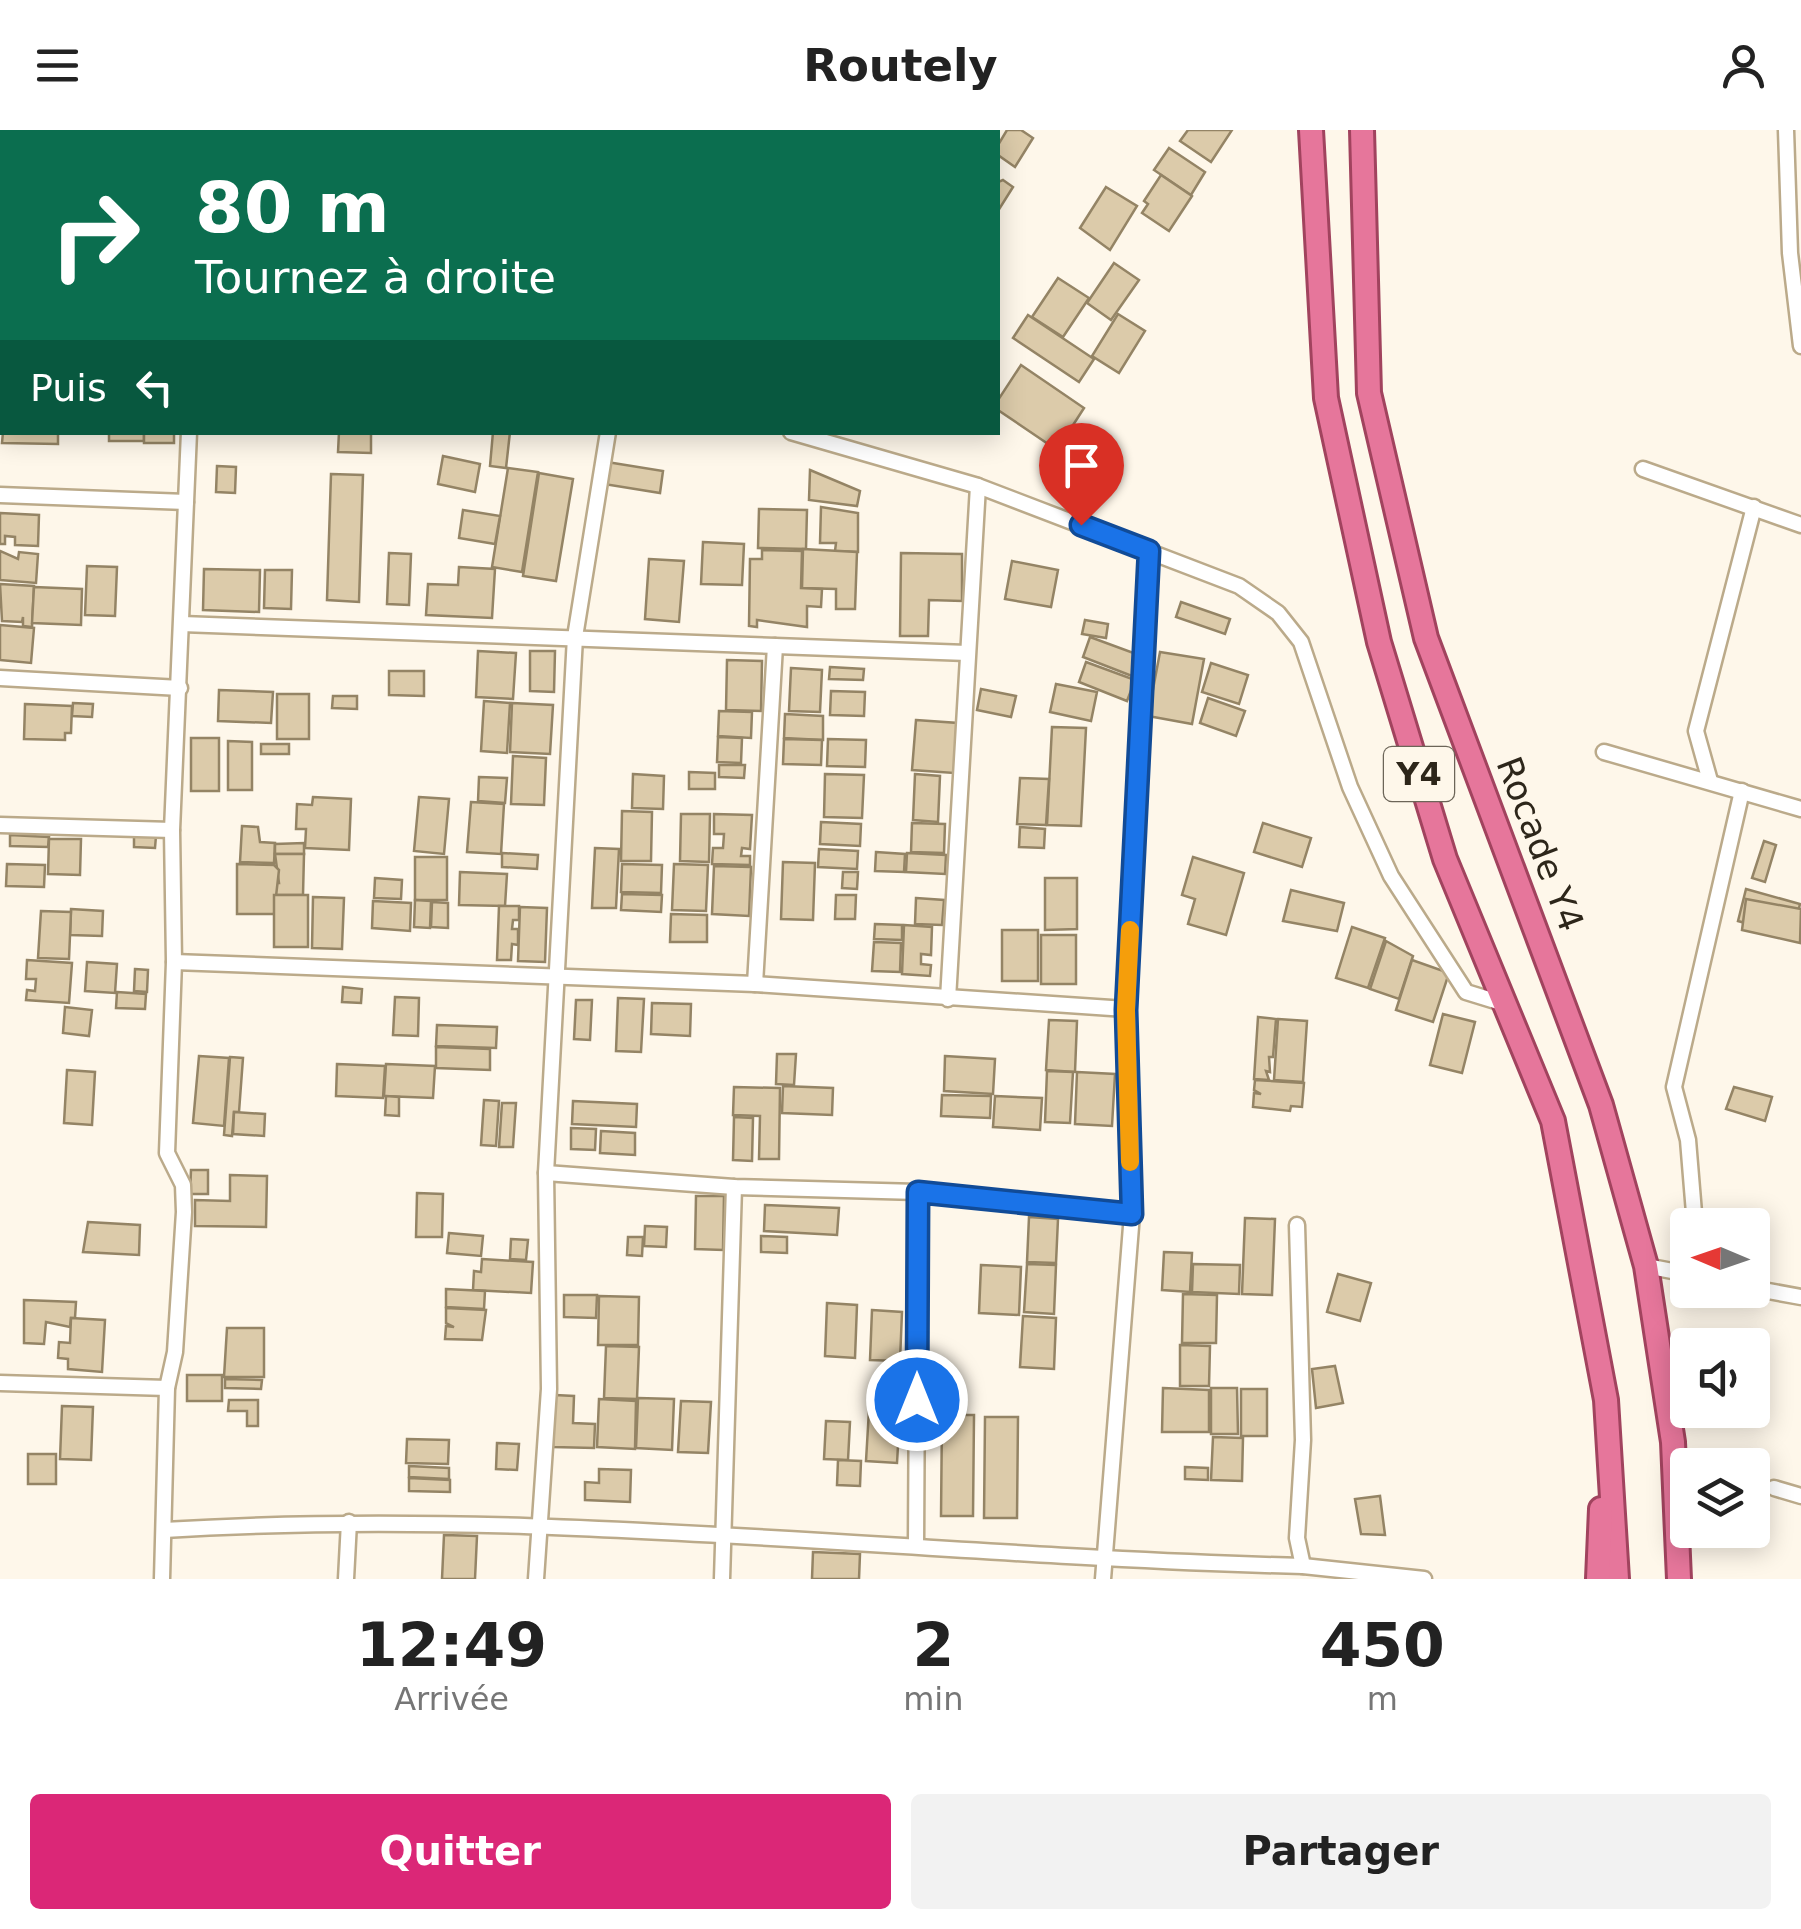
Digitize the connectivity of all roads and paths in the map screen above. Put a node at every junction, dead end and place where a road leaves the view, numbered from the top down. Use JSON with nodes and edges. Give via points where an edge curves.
{"nodes":[{"id":1,"x":1311,"y":130,"type":"edge"},
{"id":2,"x":1362,"y":130,"type":"edge"},
{"id":3,"x":1786,"y":130,"type":"edge"},
{"id":4,"x":1801,"y":346,"type":"edge"},
{"id":5,"x":189,"y":435,"type":"edge"},
{"id":6,"x":608,"y":435,"type":"edge"},
{"id":7,"x":801,"y":435,"type":"edge"},
{"id":8,"x":1643,"y":469,"type":"dead end"},
{"id":9,"x":978,"y":486,"type":"junction"},
{"id":10,"x":0,"y":494,"type":"edge"},
{"id":11,"x":186,"y":502,"type":"junction"},
{"id":12,"x":1754,"y":507,"type":"junction"},
{"id":13,"x":1801,"y":526,"type":"edge"},
{"id":14,"x":1149,"y":551,"type":"junction"},
{"id":15,"x":182,"y":624,"type":"junction"},
{"id":16,"x":575,"y":637,"type":"junction"},
{"id":17,"x":775,"y":646,"type":"junction"},
{"id":18,"x":967,"y":652,"type":"junction"},
{"id":19,"x":0,"y":678,"type":"edge"},
{"id":20,"x":180,"y":688,"type":"junction"},
{"id":21,"x":1604,"y":752,"type":"dead end"},
{"id":22,"x":1710,"y":781,"type":"junction"},
{"id":23,"x":1742,"y":792,"type":"junction"},
{"id":24,"x":1801,"y":809,"type":"edge"},
{"id":25,"x":0,"y":825,"type":"edge"},
{"id":26,"x":172,"y":830,"type":"junction"},
{"id":27,"x":174,"y":962,"type":"junction"},
{"id":28,"x":557,"y":980,"type":"junction"},
{"id":29,"x":755,"y":984,"type":"junction"},
{"id":30,"x":948,"y":999,"type":"junction"},
{"id":31,"x":1506,"y":1004,"type":"junction"},
{"id":32,"x":1126,"y":1010,"type":"junction"},
{"id":33,"x":546,"y":1173,"type":"junction"},
{"id":34,"x":734,"y":1187,"type":"junction"},
{"id":35,"x":918,"y":1192,"type":"junction"},
{"id":36,"x":1694,"y":1208,"type":"edge"},
{"id":37,"x":1132,"y":1214,"type":"junction"},
{"id":38,"x":1297,"y":1226,"type":"dead end"},
{"id":39,"x":1646,"y":1266,"type":"junction"},
{"id":40,"x":1670,"y":1271,"type":"edge"},
{"id":41,"x":1770,"y":1291,"type":"edge"},
{"id":42,"x":1801,"y":1297,"type":"edge"},
{"id":43,"x":0,"y":1383,"type":"edge"},
{"id":44,"x":167,"y":1388,"type":"junction"},
{"id":45,"x":1606,"y":1400,"type":"junction"},
{"id":46,"x":1774,"y":1488,"type":"dead end"},
{"id":47,"x":1801,"y":1496,"type":"edge"},
{"id":48,"x":349,"y":1522,"type":"junction"},
{"id":49,"x":538,"y":1528,"type":"junction"},
{"id":50,"x":164,"y":1530,"type":"junction"},
{"id":51,"x":724,"y":1538,"type":"junction"},
{"id":52,"x":916,"y":1545,"type":"junction"},
{"id":53,"x":1104,"y":1555,"type":"junction"},
{"id":54,"x":1303,"y":1566,"type":"junction"},
{"id":55,"x":162,"y":1579,"type":"edge"},
{"id":56,"x":346,"y":1579,"type":"edge"},
{"id":57,"x":536,"y":1579,"type":"edge"},
{"id":58,"x":722,"y":1579,"type":"edge"},
{"id":59,"x":1103,"y":1579,"type":"edge"},
{"id":60,"x":1424,"y":1579,"type":"edge"},
{"id":61,"x":1598,"y":1579,"type":"edge"},
{"id":62,"x":1617,"y":1579,"type":"edge"},
{"id":63,"x":1679,"y":1579,"type":"edge"}],
"edges":[{"from":1,"to":31,"type":"highway","number":"Y4","via":[[1326,398],[1378,642],[1446,859]]},
{"from":2,"to":39,"type":"highway","name":"Rocade Y4","number":"Y4","via":[[1370,394],[1426,638],[1601,1105]]},
{"from":3,"to":4,"type":"street"},
{"from":5,"to":11,"type":"street"},
{"from":6,"to":16,"type":"street"},
{"from":7,"to":9,"type":"street"},
{"from":8,"to":12,"type":"street"},
{"from":9,"to":14,"type":"street"},
{"from":9,"to":18,"type":"street"},
{"from":10,"to":11,"type":"street"},
{"from":11,"to":15,"type":"street"},
{"from":12,"to":13,"type":"street"},
{"from":12,"to":22,"type":"street","via":[[1696,731]]},
{"from":14,"to":31,"type":"street","via":[[1239,586],[1292,627],[1350,787],[1391,876],[1466,992]]},
{"from":14,"to":32,"type":"street"},
{"from":15,"to":16,"type":"street"},
{"from":15,"to":20,"type":"street"},
{"from":16,"to":17,"type":"street"},
{"from":16,"to":28,"type":"street"},
{"from":17,"to":18,"type":"street"},
{"from":17,"to":29,"type":"street"},
{"from":18,"to":30,"type":"street"},
{"from":19,"to":20,"type":"street"},
{"from":20,"to":26,"type":"street"},
{"from":21,"to":22,"type":"street"},
{"from":22,"to":23,"type":"street"},
{"from":23,"to":24,"type":"street"},
{"from":23,"to":36,"type":"street","via":[[1674,1087],[1688,1140]]},
{"from":25,"to":26,"type":"street"},
{"from":26,"to":27,"type":"street"},
{"from":27,"to":28,"type":"street"},
{"from":27,"to":44,"type":"street","via":[[166,1152],[183,1185],[184,1212],[176,1352]]},
{"from":28,"to":29,"type":"street"},
{"from":28,"to":33,"type":"street"},
{"from":29,"to":30,"type":"street"},
{"from":30,"to":32,"type":"street"},
{"from":31,"to":45,"type":"highway","number":"Y4","via":[[1553,1121]]},
{"from":32,"to":37,"type":"street"},
{"from":33,"to":34,"type":"street"},
{"from":33,"to":49,"type":"street","via":[[549,1389]]},
{"from":34,"to":35,"type":"street"},
{"from":34,"to":51,"type":"street"},
{"from":35,"to":37,"type":"street"},
{"from":35,"to":52,"type":"street"},
{"from":37,"to":53,"type":"street"},
{"from":38,"to":54,"type":"street","via":[[1297,1538]]},
{"from":39,"to":40,"type":"street"},
{"from":39,"to":63,"type":"highway","name":"Rocade Y4","number":"Y4","via":[[1672,1442]]},
{"from":41,"to":42,"type":"street"},
{"from":43,"to":44,"type":"street"},
{"from":44,"to":50,"type":"street"},
{"from":45,"to":61,"type":"highway"},
{"from":45,"to":62,"type":"highway","number":"Y4"},
{"from":46,"to":47,"type":"street"},
{"from":48,"to":49,"type":"street"},
{"from":48,"to":50,"type":"street"},
{"from":48,"to":56,"type":"street"},
{"from":49,"to":51,"type":"street"},
{"from":49,"to":57,"type":"street"},
{"from":50,"to":55,"type":"street"},
{"from":51,"to":52,"type":"street"},
{"from":51,"to":58,"type":"street"},
{"from":52,"to":53,"type":"street"},
{"from":53,"to":54,"type":"street"},
{"from":53,"to":59,"type":"street"},
{"from":54,"to":60,"type":"street"}]}
